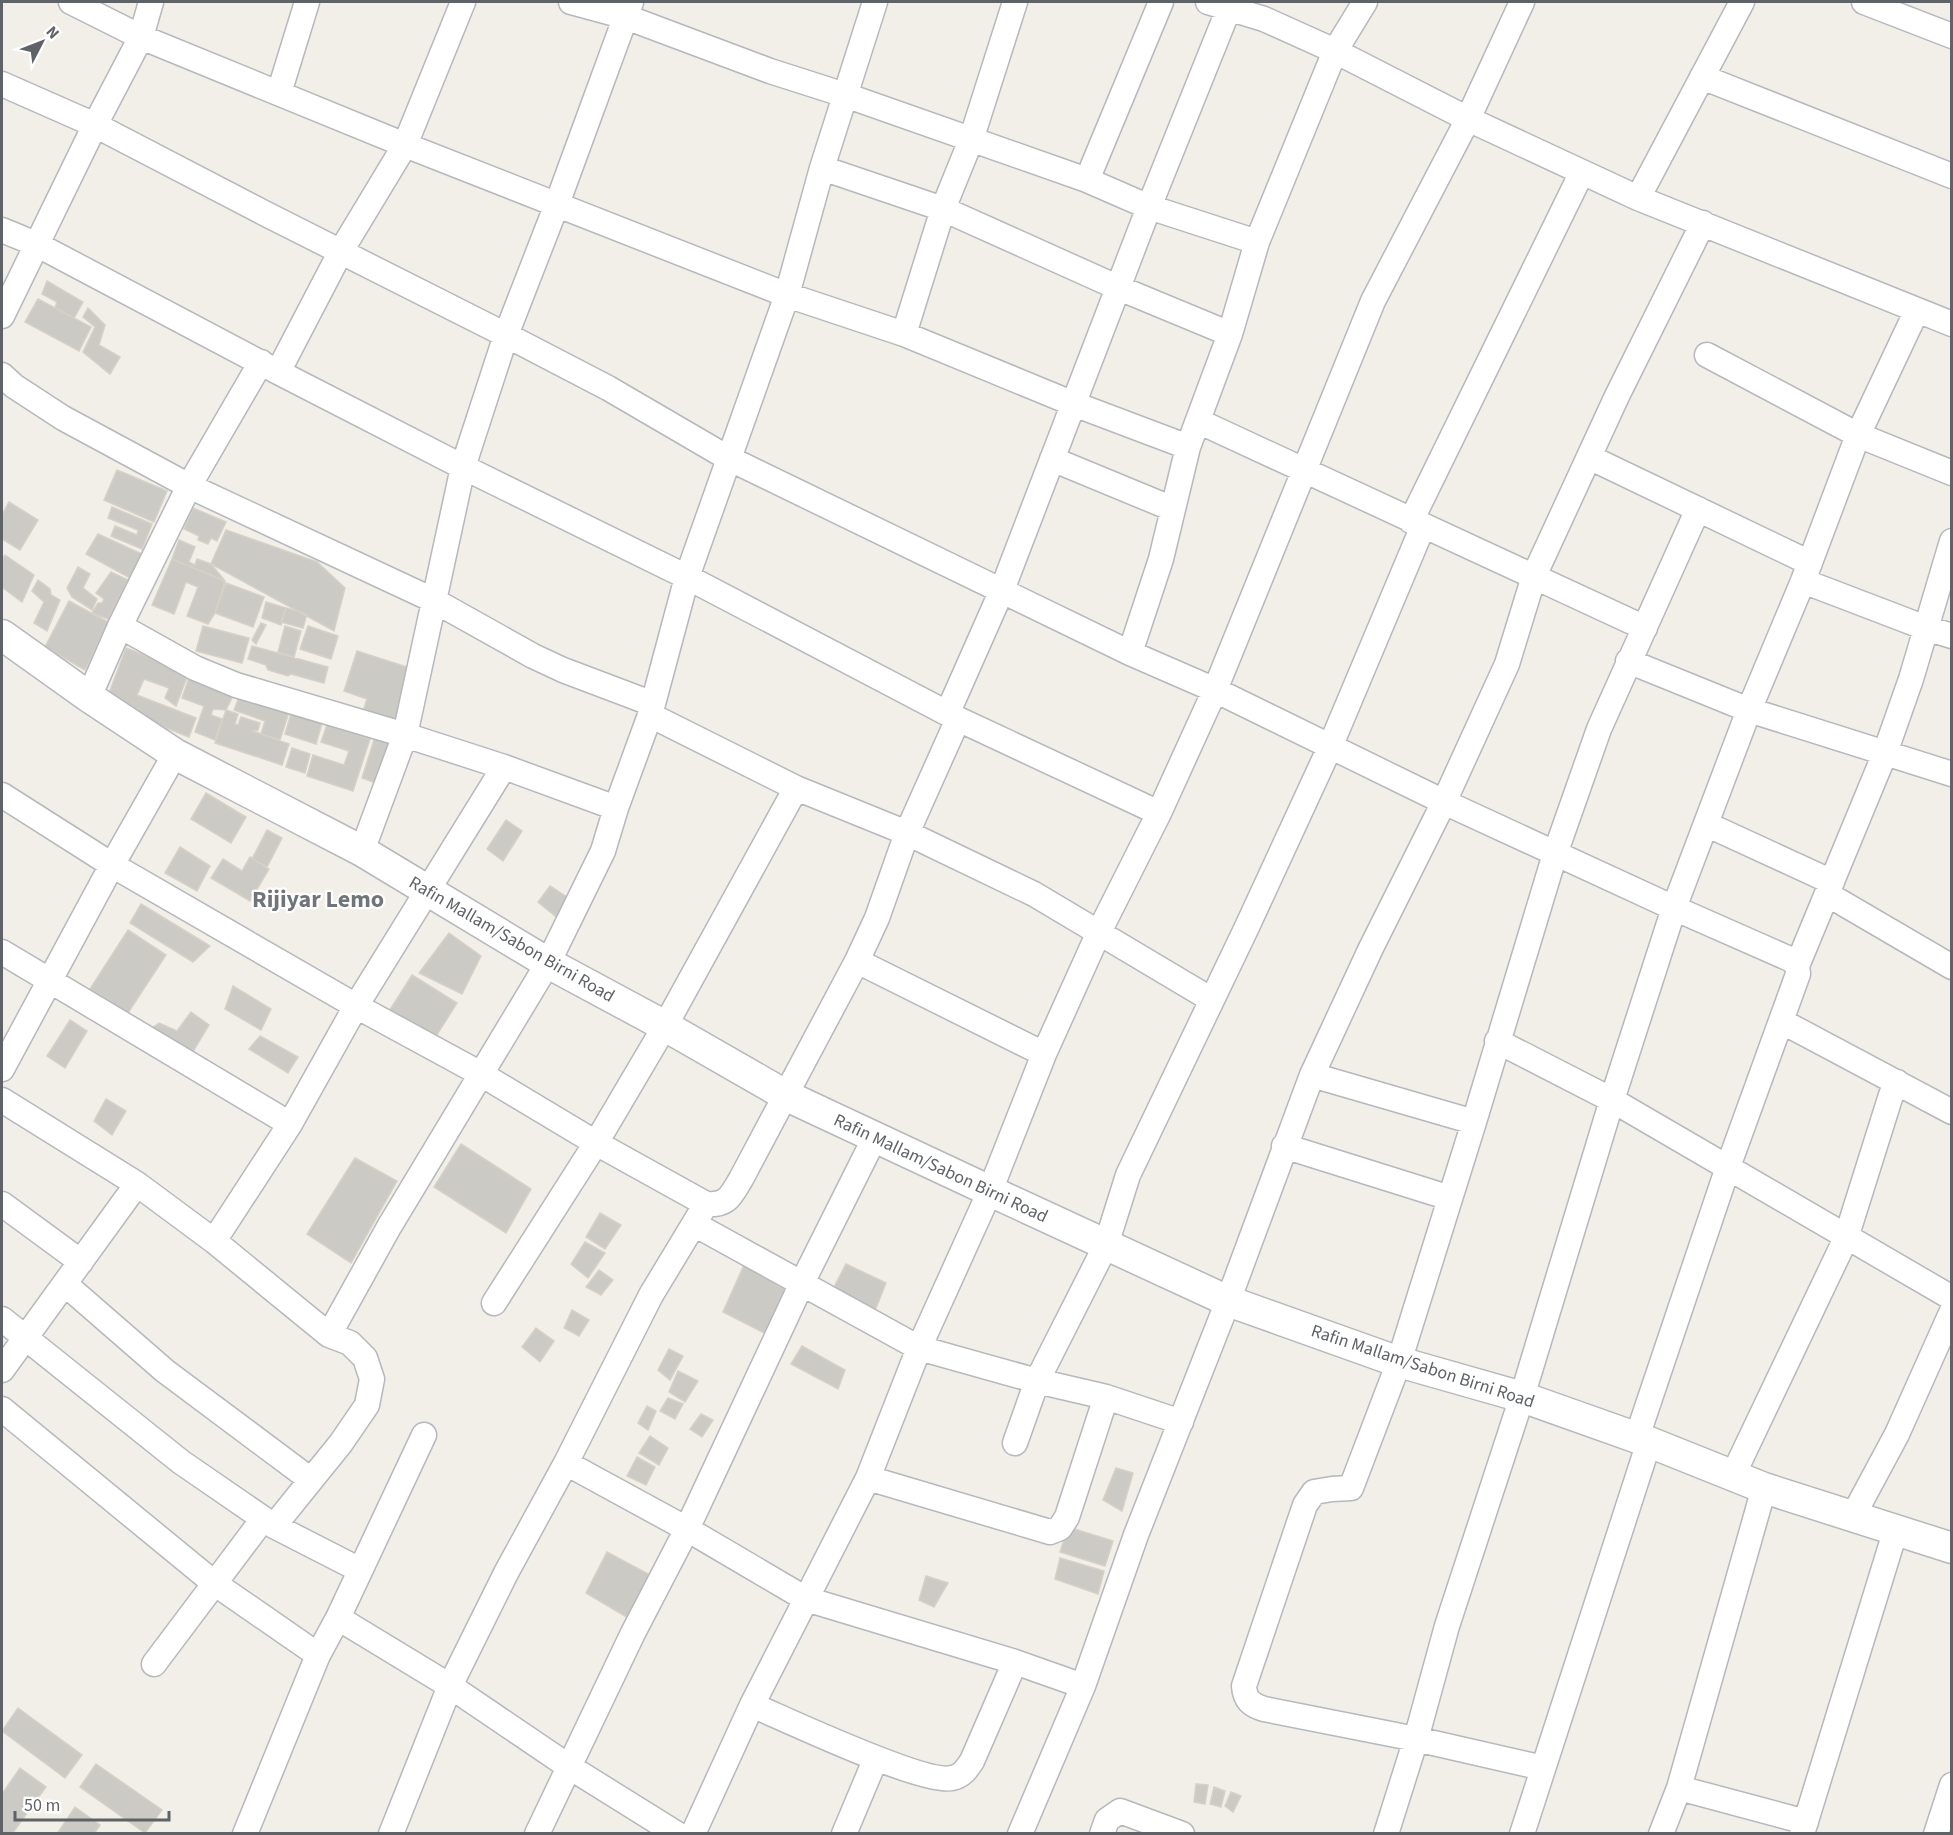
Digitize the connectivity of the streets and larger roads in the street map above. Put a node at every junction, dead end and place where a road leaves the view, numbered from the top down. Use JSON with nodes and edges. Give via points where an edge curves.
{"nodes":[{"id":1,"x":70,"y":2,"type":"edge"},
{"id":2,"x":151,"y":2,"type":"edge"},
{"id":3,"x":307,"y":2,"type":"edge"},
{"id":4,"x":463,"y":2,"type":"edge"},
{"id":5,"x":571,"y":2,"type":"edge"},
{"id":6,"x":875,"y":2,"type":"edge"},
{"id":7,"x":1015,"y":2,"type":"edge"},
{"id":8,"x":1161,"y":2,"type":"edge"},
{"id":9,"x":1365,"y":2,"type":"edge"},
{"id":10,"x":1522,"y":2,"type":"edge"},
{"id":11,"x":1742,"y":2,"type":"edge"},
{"id":12,"x":1864,"y":2,"type":"edge"},
{"id":13,"x":1219,"y":5,"type":"edge"},
{"id":14,"x":628,"y":9,"type":"edge"},
{"id":15,"x":1268,"y":10,"type":"edge"},
{"id":16,"x":1952,"y":36,"type":"edge"},
{"id":17,"x":141,"y":37,"type":"junction"},
{"id":18,"x":1335,"y":51,"type":"junction"},
{"id":19,"x":1702,"y":77,"type":"junction"},
{"id":20,"x":2,"y":84,"type":"edge"},
{"id":21,"x":279,"y":93,"type":"junction"},
{"id":22,"x":844,"y":95,"type":"junction"},
{"id":23,"x":1468,"y":119,"type":"junction"},
{"id":24,"x":95,"y":125,"type":"junction"},
{"id":25,"x":970,"y":140,"type":"junction"},
{"id":26,"x":405,"y":145,"type":"junction"},
{"id":27,"x":822,"y":168,"type":"junction"},
{"id":28,"x":1582,"y":172,"type":"junction"},
{"id":29,"x":1952,"y":176,"type":"edge"},
{"id":30,"x":1087,"y":180,"type":"junction"},
{"id":31,"x":1638,"y":198,"type":"junction"},
{"id":32,"x":557,"y":204,"type":"junction"},
{"id":33,"x":1149,"y":207,"type":"junction"},
{"id":34,"x":944,"y":209,"type":"junction"},
{"id":35,"x":1702,"y":223,"type":"junction"},
{"id":36,"x":2,"y":230,"type":"edge"},
{"id":37,"x":1257,"y":242,"type":"junction"},
{"id":38,"x":36,"y":244,"type":"junction"},
{"id":39,"x":341,"y":251,"type":"junction"},
{"id":40,"x":1119,"y":288,"type":"junction"},
{"id":41,"x":787,"y":295,"type":"junction"},
{"id":42,"x":1917,"y":310,"type":"junction"},
{"id":43,"x":2,"y":316,"type":"edge"},
{"id":44,"x":1952,"y":324,"type":"edge"},
{"id":45,"x":904,"y":334,"type":"junction"},
{"id":46,"x":1230,"y":334,"type":"junction"},
{"id":47,"x":506,"y":335,"type":"junction"},
{"id":48,"x":1707,"y":355,"type":"dead end"},
{"id":49,"x":270,"y":367,"type":"junction"},
{"id":50,"x":2,"y":375,"type":"edge"},
{"id":51,"x":1074,"y":404,"type":"junction"},
{"id":52,"x":1198,"y":421,"type":"junction"},
{"id":53,"x":1858,"y":435,"type":"junction"},
{"id":54,"x":1188,"y":447,"type":"junction"},
{"id":55,"x":1589,"y":456,"type":"junction"},
{"id":56,"x":728,"y":458,"type":"junction"},
{"id":57,"x":1053,"y":459,"type":"junction"},
{"id":58,"x":464,"y":467,"type":"junction"},
{"id":59,"x":1304,"y":471,"type":"junction"},
{"id":60,"x":1952,"y":473,"type":"edge"},
{"id":61,"x":189,"y":486,"type":"junction"},
{"id":62,"x":1173,"y":509,"type":"junction"},
{"id":63,"x":1698,"y":509,"type":"junction"},
{"id":64,"x":1417,"y":524,"type":"junction"},
{"id":65,"x":1952,"y":541,"type":"edge"},
{"id":66,"x":1807,"y":572,"type":"junction"},
{"id":67,"x":1534,"y":576,"type":"junction"},
{"id":68,"x":687,"y":577,"type":"junction"},
{"id":69,"x":1002,"y":590,"type":"junction"},
{"id":70,"x":433,"y":600,"type":"junction"},
{"id":71,"x":120,"y":626,"type":"junction"},
{"id":72,"x":1645,"y":628,"type":"junction"},
{"id":73,"x":1926,"y":628,"type":"junction"},
{"id":74,"x":2,"y":635,"type":"edge"},
{"id":75,"x":1952,"y":636,"type":"edge"},
{"id":76,"x":1130,"y":653,"type":"junction"},
{"id":77,"x":1628,"y":661,"type":"junction"},
{"id":78,"x":1215,"y":690,"type":"junction"},
{"id":79,"x":89,"y":697,"type":"junction"},
{"id":80,"x":651,"y":709,"type":"junction"},
{"id":81,"x":1749,"y":710,"type":"junction"},
{"id":82,"x":953,"y":716,"type":"junction"},
{"id":83,"x":405,"y":735,"type":"junction"},
{"id":84,"x":1330,"y":747,"type":"junction"},
{"id":85,"x":1885,"y":753,"type":"junction"},
{"id":86,"x":175,"y":754,"type":"junction"},
{"id":87,"x":504,"y":767,"type":"junction"},
{"id":88,"x":1952,"y":774,"type":"edge"},
{"id":89,"x":796,"y":788,"type":"junction"},
{"id":90,"x":2,"y":795,"type":"edge"},
{"id":91,"x":1444,"y":802,"type":"junction"},
{"id":92,"x":616,"y":808,"type":"junction"},
{"id":93,"x":1159,"y":813,"type":"junction"},
{"id":94,"x":1706,"y":824,"type":"junction"},
{"id":95,"x":907,"y":833,"type":"junction"},
{"id":96,"x":362,"y":851,"type":"junction"},
{"id":97,"x":1555,"y":854,"type":"junction"},
{"id":98,"x":112,"y":865,"type":"junction"},
{"id":99,"x":1829,"y":888,"type":"junction"},
{"id":100,"x":427,"y":890,"type":"junction"},
{"id":101,"x":1674,"y":908,"type":"junction"},
{"id":102,"x":1099,"y":932,"type":"junction"},
{"id":103,"x":2,"y":952,"type":"edge"},
{"id":104,"x":857,"y":961,"type":"junction"},
{"id":105,"x":548,"y":963,"type":"junction"},
{"id":106,"x":1797,"y":966,"type":"junction"},
{"id":107,"x":1952,"y":967,"type":"edge"},
{"id":108,"x":50,"y":980,"type":"junction"},
{"id":109,"x":1212,"y":1000,"type":"junction"},
{"id":110,"x":356,"y":1006,"type":"junction"},
{"id":111,"x":1781,"y":1021,"type":"junction"},
{"id":112,"x":665,"y":1026,"type":"junction"},
{"id":113,"x":1497,"y":1041,"type":"junction"},
{"id":114,"x":1044,"y":1054,"type":"junction"},
{"id":115,"x":2,"y":1069,"type":"edge"},
{"id":116,"x":482,"y":1074,"type":"junction"},
{"id":117,"x":1312,"y":1075,"type":"junction"},
{"id":118,"x":1898,"y":1082,"type":"junction"},
{"id":119,"x":787,"y":1096,"type":"junction"},
{"id":120,"x":2,"y":1100,"type":"edge"},
{"id":121,"x":1612,"y":1100,"type":"junction"},
{"id":122,"x":1952,"y":1112,"type":"edge"},
{"id":123,"x":1474,"y":1122,"type":"junction"},
{"id":124,"x":290,"y":1124,"type":"junction"},
{"id":125,"x":875,"y":1137,"type":"junction"},
{"id":126,"x":596,"y":1143,"type":"junction"},
{"id":127,"x":1284,"y":1146,"type":"junction"},
{"id":128,"x":1728,"y":1167,"type":"junction"},
{"id":129,"x":137,"y":1184,"type":"junction"},
{"id":130,"x":990,"y":1191,"type":"junction"},
{"id":131,"x":1450,"y":1198,"type":"junction"},
{"id":132,"x":2,"y":1204,"type":"edge"},
{"id":133,"x":700,"y":1214,"type":"junction"},
{"id":134,"x":1846,"y":1238,"type":"junction"},
{"id":135,"x":214,"y":1241,"type":"junction"},
{"id":136,"x":1107,"y":1245,"type":"junction"},
{"id":137,"x":81,"y":1262,"type":"junction"},
{"id":138,"x":802,"y":1283,"type":"junction"},
{"id":139,"x":65,"y":1284,"type":"junction"},
{"id":140,"x":1952,"y":1298,"type":"edge"},
{"id":141,"x":1228,"y":1301,"type":"junction"},
{"id":142,"x":494,"y":1303,"type":"dead end"},
{"id":143,"x":1952,"y":1311,"type":"edge"},
{"id":144,"x":2,"y":1319,"type":"edge"},
{"id":145,"x":329,"y":1335,"type":"junction"},
{"id":146,"x":25,"y":1338,"type":"junction"},
{"id":147,"x":919,"y":1348,"type":"junction"},
{"id":148,"x":1398,"y":1362,"type":"junction"},
{"id":149,"x":2,"y":1370,"type":"edge"},
{"id":150,"x":1037,"y":1381,"type":"junction"},
{"id":151,"x":1106,"y":1397,"type":"junction"},
{"id":152,"x":1522,"y":1397,"type":"junction"},
{"id":153,"x":2,"y":1409,"type":"edge"},
{"id":154,"x":1181,"y":1422,"type":"junction"},
{"id":155,"x":424,"y":1435,"type":"dead end"},
{"id":156,"x":1643,"y":1439,"type":"junction"},
{"id":157,"x":1015,"y":1443,"type":"dead end"},
{"id":158,"x":566,"y":1463,"type":"junction"},
{"id":159,"x":1732,"y":1475,"type":"junction"},
{"id":160,"x":868,"y":1478,"type":"junction"},
{"id":161,"x":311,"y":1480,"type":"junction"},
{"id":162,"x":1764,"y":1488,"type":"junction"},
{"id":163,"x":1853,"y":1516,"type":"junction"},
{"id":164,"x":268,"y":1522,"type":"junction"},
{"id":165,"x":687,"y":1529,"type":"junction"},
{"id":166,"x":1896,"y":1530,"type":"junction"},
{"id":167,"x":1952,"y":1548,"type":"edge"},
{"id":168,"x":360,"y":1570,"type":"junction"},
{"id":169,"x":214,"y":1583,"type":"junction"},
{"id":170,"x":806,"y":1599,"type":"junction"},
{"id":171,"x":338,"y":1618,"type":"junction"},
{"id":172,"x":318,"y":1655,"type":"junction"},
{"id":173,"x":1015,"y":1662,"type":"junction"},
{"id":174,"x":153,"y":1664,"type":"dead end"},
{"id":175,"x":450,"y":1686,"type":"junction"},
{"id":176,"x":1083,"y":1686,"type":"junction"},
{"id":177,"x":752,"y":1704,"type":"junction"},
{"id":178,"x":1416,"y":1739,"type":"junction"},
{"id":179,"x":876,"y":1758,"type":"junction"},
{"id":180,"x":568,"y":1766,"type":"junction"},
{"id":181,"x":1543,"y":1768,"type":"junction"},
{"id":182,"x":1952,"y":1785,"type":"edge"},
{"id":183,"x":1679,"y":1788,"type":"junction"},
{"id":184,"x":1804,"y":1828,"type":"edge"},
{"id":185,"x":245,"y":1833,"type":"edge"},
{"id":186,"x":391,"y":1833,"type":"edge"},
{"id":187,"x":537,"y":1833,"type":"edge"},
{"id":188,"x":677,"y":1833,"type":"edge"},
{"id":189,"x":693,"y":1833,"type":"edge"},
{"id":190,"x":844,"y":1833,"type":"edge"},
{"id":191,"x":1020,"y":1833,"type":"edge"},
{"id":192,"x":1102,"y":1833,"type":"edge"},
{"id":193,"x":1182,"y":1833,"type":"edge"},
{"id":194,"x":1386,"y":1833,"type":"edge"},
{"id":195,"x":1522,"y":1833,"type":"edge"},
{"id":196,"x":1661,"y":1833,"type":"edge"},
{"id":197,"x":1936,"y":1833,"type":"edge"}],
"edges":[{"from":1,"to":17,"type":"street"},
{"from":2,"to":17,"type":"street"},
{"from":3,"to":21,"type":"street"},
{"from":4,"to":26,"type":"street"},
{"from":5,"to":14,"type":"street"},
{"from":6,"to":22,"type":"street"},
{"from":7,"to":25,"type":"street"},
{"from":8,"to":30,"type":"street"},
{"from":9,"to":18,"type":"street"},
{"from":10,"to":23,"type":"street"},
{"from":11,"to":19,"type":"street"},
{"from":12,"to":16,"type":"street"},
{"from":13,"to":15,"type":"street"},
{"from":13,"to":33,"type":"street"},
{"from":14,"to":22,"type":"street","via":[[770,71]]},
{"from":14,"to":32,"type":"street"},
{"from":15,"to":18,"type":"street"},
{"from":17,"to":21,"type":"street"},
{"from":17,"to":24,"type":"street"},
{"from":18,"to":23,"type":"street"},
{"from":18,"to":37,"type":"street"},
{"from":19,"to":29,"type":"street"},
{"from":19,"to":31,"type":"street"},
{"from":20,"to":24,"type":"street"},
{"from":21,"to":26,"type":"street"},
{"from":22,"to":25,"type":"street"},
{"from":22,"to":27,"type":"street"},
{"from":23,"to":28,"type":"street"},
{"from":23,"to":59,"type":"street","via":[[1373,301]]},
{"from":24,"to":38,"type":"street"},
{"from":24,"to":39,"type":"street"},
{"from":25,"to":30,"type":"street"},
{"from":25,"to":34,"type":"street"},
{"from":26,"to":32,"type":"street"},
{"from":26,"to":39,"type":"street"},
{"from":27,"to":34,"type":"street"},
{"from":27,"to":41,"type":"street"},
{"from":28,"to":31,"type":"street"},
{"from":28,"to":64,"type":"street"},
{"from":30,"to":33,"type":"street"},
{"from":31,"to":35,"type":"street"},
{"from":32,"to":41,"type":"street"},
{"from":32,"to":47,"type":"street"},
{"from":33,"to":37,"type":"street"},
{"from":33,"to":40,"type":"street"},
{"from":34,"to":40,"type":"street"},
{"from":34,"to":45,"type":"street"},
{"from":35,"to":42,"type":"street"},
{"from":35,"to":55,"type":"street"},
{"from":36,"to":38,"type":"street"},
{"from":37,"to":46,"type":"street"},
{"from":38,"to":43,"type":"street"},
{"from":38,"to":49,"type":"street"},
{"from":39,"to":47,"type":"street"},
{"from":39,"to":49,"type":"street"},
{"from":40,"to":46,"type":"street"},
{"from":40,"to":51,"type":"street"},
{"from":41,"to":45,"type":"street"},
{"from":41,"to":56,"type":"street"},
{"from":42,"to":44,"type":"street"},
{"from":42,"to":53,"type":"street"},
{"from":45,"to":51,"type":"street"},
{"from":46,"to":52,"type":"street"},
{"from":47,"to":56,"type":"street","via":[[608,388]]},
{"from":47,"to":58,"type":"street"},
{"from":48,"to":53,"type":"street"},
{"from":49,"to":58,"type":"street"},
{"from":49,"to":61,"type":"street"},
{"from":50,"to":61,"type":"street","via":[[63,418]]},
{"from":51,"to":54,"type":"street"},
{"from":51,"to":57,"type":"street"},
{"from":52,"to":54,"type":"street"},
{"from":52,"to":59,"type":"street"},
{"from":53,"to":60,"type":"street"},
{"from":53,"to":66,"type":"street"},
{"from":54,"to":62,"type":"street"},
{"from":55,"to":63,"type":"street"},
{"from":55,"to":67,"type":"street"},
{"from":56,"to":68,"type":"street"},
{"from":56,"to":69,"type":"street"},
{"from":57,"to":62,"type":"street"},
{"from":57,"to":69,"type":"street"},
{"from":58,"to":68,"type":"street"},
{"from":58,"to":70,"type":"street"},
{"from":59,"to":64,"type":"street"},
{"from":59,"to":78,"type":"street"},
{"from":61,"to":70,"type":"street"},
{"from":61,"to":71,"type":"street"},
{"from":62,"to":76,"type":"street"},
{"from":63,"to":66,"type":"street"},
{"from":63,"to":72,"type":"street"},
{"from":64,"to":67,"type":"street"},
{"from":64,"to":84,"type":"street"},
{"from":65,"to":73,"type":"street"},
{"from":66,"to":73,"type":"street"},
{"from":66,"to":81,"type":"street"},
{"from":67,"to":72,"type":"street"},
{"from":67,"to":91,"type":"street","via":[[1507,664]]},
{"from":68,"to":80,"type":"street"},
{"from":68,"to":82,"type":"street"},
{"from":69,"to":76,"type":"street"},
{"from":69,"to":82,"type":"street"},
{"from":70,"to":80,"type":"street","via":[[533,656]]},
{"from":70,"to":83,"type":"street"},
{"from":71,"to":79,"type":"street"},
{"from":71,"to":83,"type":"street","via":[[195,668],[236,685]]},
{"from":72,"to":77,"type":"street"},
{"from":73,"to":75,"type":"street"},
{"from":73,"to":85,"type":"street"},
{"from":74,"to":79,"type":"street","name":"Rafin Mallam/Sabon Birni Road"},
{"from":76,"to":78,"type":"street"},
{"from":77,"to":81,"type":"street"},
{"from":77,"to":97,"type":"street","via":[[1599,729]]},
{"from":78,"to":84,"type":"street"},
{"from":78,"to":93,"type":"street"},
{"from":79,"to":86,"type":"street","name":"Rafin Mallam/Sabon Birni Road"},
{"from":80,"to":89,"type":"street"},
{"from":80,"to":92,"type":"street"},
{"from":81,"to":85,"type":"street"},
{"from":81,"to":94,"type":"street"},
{"from":82,"to":93,"type":"street"},
{"from":82,"to":95,"type":"street"},
{"from":83,"to":87,"type":"street"},
{"from":83,"to":96,"type":"street"},
{"from":84,"to":91,"type":"street"},
{"from":84,"to":109,"type":"street"},
{"from":85,"to":88,"type":"street"},
{"from":85,"to":99,"type":"street"},
{"from":86,"to":96,"type":"street","name":"Rafin Mallam/Sabon Birni Road"},
{"from":86,"to":98,"type":"street"},
{"from":87,"to":92,"type":"street"},
{"from":87,"to":100,"type":"street"},
{"from":89,"to":95,"type":"street"},
{"from":89,"to":112,"type":"street"},
{"from":90,"to":98,"type":"street"},
{"from":91,"to":97,"type":"street"},
{"from":91,"to":117,"type":"street"},
{"from":92,"to":105,"type":"street","via":[[603,851]]},
{"from":93,"to":102,"type":"street"},
{"from":94,"to":99,"type":"street"},
{"from":94,"to":101,"type":"street"},
{"from":95,"to":102,"type":"street","via":[[1034,894]]},
{"from":95,"to":104,"type":"street"},
{"from":96,"to":100,"type":"street","name":"Rafin Mallam/Sabon Birni Road"},
{"from":97,"to":101,"type":"street"},
{"from":97,"to":113,"type":"street"},
{"from":98,"to":108,"type":"street"},
{"from":98,"to":110,"type":"street"},
{"from":99,"to":106,"type":"street"},
{"from":99,"to":107,"type":"street"},
{"from":100,"to":105,"type":"street","name":"Rafin Mallam/Sabon Birni Road"},
{"from":100,"to":110,"type":"street"},
{"from":101,"to":106,"type":"street","via":[[1792,960]]},
{"from":101,"to":121,"type":"street"},
{"from":102,"to":109,"type":"street"},
{"from":102,"to":114,"type":"street"},
{"from":103,"to":108,"type":"street"},
{"from":104,"to":114,"type":"street"},
{"from":104,"to":119,"type":"street"},
{"from":105,"to":112,"type":"street","name":"Rafin Mallam/Sabon Birni Road"},
{"from":105,"to":116,"type":"street"},
{"from":106,"to":111,"type":"street","via":[[1798,974]]},
{"from":108,"to":115,"type":"street"},
{"from":108,"to":124,"type":"street"},
{"from":109,"to":136,"type":"street","via":[[1128,1175]]},
{"from":110,"to":116,"type":"street"},
{"from":110,"to":124,"type":"street"},
{"from":111,"to":118,"type":"street"},
{"from":111,"to":128,"type":"street"},
{"from":112,"to":119,"type":"street","name":"Rafin Mallam/Sabon Birni Road"},
{"from":112,"to":126,"type":"street"},
{"from":113,"to":121,"type":"street"},
{"from":113,"to":123,"type":"street"},
{"from":114,"to":130,"type":"street"},
{"from":116,"to":126,"type":"street"},
{"from":116,"to":145,"type":"street"},
{"from":117,"to":123,"type":"street"},
{"from":117,"to":127,"type":"street"},
{"from":118,"to":122,"type":"street"},
{"from":118,"to":134,"type":"street"},
{"from":119,"to":125,"type":"street","name":"Rafin Mallam/Sabon Birni Road"},
{"from":119,"to":133,"type":"street","via":[[728,1199]]},
{"from":120,"to":129,"type":"street"},
{"from":121,"to":128,"type":"street"},
{"from":121,"to":152,"type":"street"},
{"from":123,"to":131,"type":"street"},
{"from":124,"to":135,"type":"street"},
{"from":125,"to":130,"type":"street","name":"Rafin Mallam/Sabon Birni Road"},
{"from":125,"to":138,"type":"street"},
{"from":126,"to":133,"type":"street"},
{"from":126,"to":142,"type":"street"},
{"from":127,"to":131,"type":"street"},
{"from":127,"to":141,"type":"street"},
{"from":128,"to":134,"type":"street"},
{"from":128,"to":156,"type":"street"},
{"from":129,"to":135,"type":"street"},
{"from":129,"to":137,"type":"street"},
{"from":130,"to":136,"type":"street","name":"Rafin Mallam/Sabon Birni Road"},
{"from":130,"to":147,"type":"street"},
{"from":131,"to":148,"type":"street"},
{"from":132,"to":137,"type":"street"},
{"from":133,"to":138,"type":"street"},
{"from":133,"to":158,"type":"street","via":[[651,1295]]},
{"from":134,"to":140,"type":"street"},
{"from":134,"to":159,"type":"street"},
{"from":135,"to":145,"type":"street"},
{"from":136,"to":141,"type":"street","name":"Rafin Mallam/Sabon Birni Road"},
{"from":136,"to":150,"type":"street"},
{"from":137,"to":139,"type":"street"},
{"from":138,"to":147,"type":"street"},
{"from":138,"to":165,"type":"street"},
{"from":139,"to":146,"type":"street"},
{"from":139,"to":161,"type":"street","via":[[165,1371]]},
{"from":141,"to":148,"type":"street","name":"Rafin Mallam/Sabon Birni Road"},
{"from":141,"to":154,"type":"street"},
{"from":143,"to":163,"type":"street","via":[[1897,1434]]},
{"from":144,"to":146,"type":"street"},
{"from":145,"to":161,"type":"street","via":[[350,1344],[365,1358],[372,1379],[367,1405]]},
{"from":146,"to":149,"type":"street"},
{"from":146,"to":164,"type":"street","via":[[181,1462]]},
{"from":147,"to":150,"type":"street"},
{"from":147,"to":160,"type":"street"},
{"from":148,"to":152,"type":"street","name":"Rafin Mallam/Sabon Birni Road"},
{"from":148,"to":178,"type":"street","via":[[1351,1488],[1314,1492],[1305,1505],[1244,1695],[1253,1705],[1264,1709]]},
{"from":150,"to":151,"type":"street"},
{"from":150,"to":157,"type":"street"},
{"from":151,"to":154,"type":"street"},
{"from":151,"to":160,"type":"street","via":[[1067,1517],[1060,1528],[1050,1532]]},
{"from":152,"to":156,"type":"street","name":"Rafin Mallam/Sabon Birni Road"},
{"from":152,"to":178,"type":"street","via":[[1447,1626]]},
{"from":153,"to":169,"type":"street"},
{"from":154,"to":176,"type":"street"},
{"from":155,"to":168,"type":"street"},
{"from":156,"to":159,"type":"street","name":"Rafin Mallam/Sabon Birni Road"},
{"from":156,"to":181,"type":"street"},
{"from":158,"to":165,"type":"street"},
{"from":158,"to":175,"type":"street"},
{"from":159,"to":162,"type":"street","name":"Rafin Mallam/Sabon Birni Road"},
{"from":160,"to":170,"type":"street"},
{"from":161,"to":164,"type":"street"},
{"from":162,"to":163,"type":"street","name":"Rafin Mallam/Sabon Birni Road"},
{"from":162,"to":183,"type":"street"},
{"from":163,"to":166,"type":"street","name":"Rafin Mallam/Sabon Birni Road"},
{"from":164,"to":168,"type":"street"},
{"from":164,"to":169,"type":"street"},
{"from":165,"to":170,"type":"street"},
{"from":165,"to":180,"type":"street"},
{"from":166,"to":167,"type":"street","name":"Rafin Mallam/Sabon Birni Road"},
{"from":166,"to":184,"type":"street"},
{"from":168,"to":171,"type":"street"},
{"from":169,"to":172,"type":"street"},
{"from":169,"to":174,"type":"street"},
{"from":170,"to":173,"type":"street"},
{"from":170,"to":177,"type":"street"},
{"from":171,"to":172,"type":"street"},
{"from":171,"to":175,"type":"street"},
{"from":172,"to":185,"type":"street"},
{"from":173,"to":176,"type":"street"},
{"from":173,"to":179,"type":"street","via":[[964,1773],[951,1779],[936,1778]]},
{"from":175,"to":180,"type":"street"},
{"from":175,"to":186,"type":"street"},
{"from":176,"to":191,"type":"street"},
{"from":177,"to":179,"type":"street"},
{"from":177,"to":189,"type":"street"},
{"from":178,"to":181,"type":"street"},
{"from":178,"to":194,"type":"street"},
{"from":179,"to":190,"type":"street"},
{"from":180,"to":187,"type":"street"},
{"from":180,"to":188,"type":"street"},
{"from":181,"to":195,"type":"street"},
{"from":182,"to":197,"type":"street"},
{"from":183,"to":184,"type":"street"},
{"from":183,"to":196,"type":"street"},
{"from":192,"to":193,"type":"street","via":[[1107,1820],[1120,1811]]}]}
